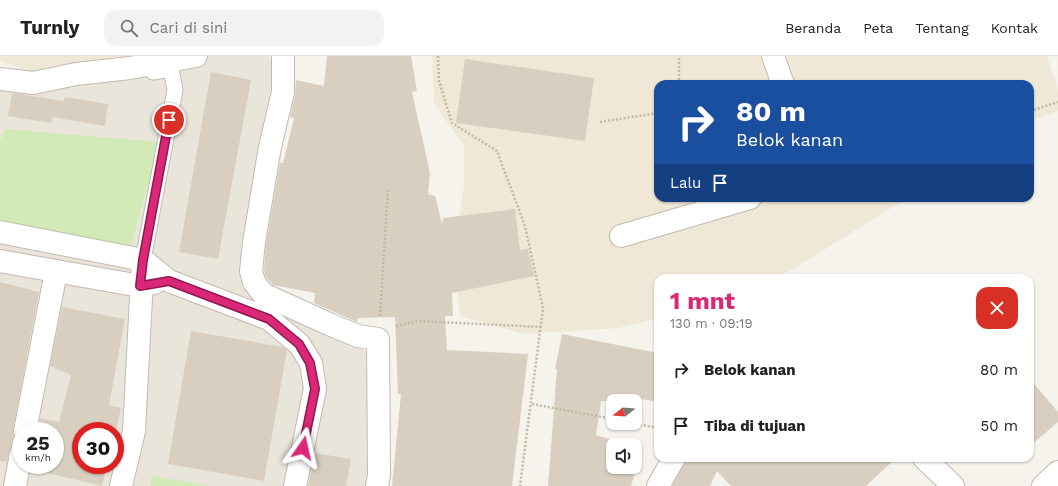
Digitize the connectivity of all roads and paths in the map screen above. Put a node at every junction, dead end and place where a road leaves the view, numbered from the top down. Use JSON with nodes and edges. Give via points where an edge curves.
{"nodes":[{"id":1,"x":196,"y":56,"type":"edge"},
{"id":2,"x":283,"y":56,"type":"edge"},
{"id":3,"x":438,"y":56,"type":"edge"},
{"id":4,"x":679,"y":56,"type":"edge"},
{"id":5,"x":773,"y":56,"type":"edge"},
{"id":6,"x":0,"y":78,"type":"edge"},
{"id":7,"x":679,"y":80,"type":"edge"},
{"id":8,"x":782,"y":80,"type":"edge"},
{"id":9,"x":0,"y":84,"type":"edge"},
{"id":10,"x":1058,"y":102,"type":"edge"},
{"id":11,"x":1034,"y":110,"type":"edge"},
{"id":12,"x":654,"y":114,"type":"edge"},
{"id":13,"x":600,"y":122,"type":"dead end"},
{"id":14,"x":388,"y":189,"type":"dead end"},
{"id":15,"x":736,"y":202,"type":"edge"},
{"id":16,"x":0,"y":232,"type":"edge"},
{"id":17,"x":621,"y":236,"type":"dead end"},
{"id":18,"x":143,"y":260,"type":"junction"},
{"id":19,"x":0,"y":261,"type":"edge"},
{"id":20,"x":56,"y":272,"type":"junction"},
{"id":21,"x":169,"y":281,"type":"junction"},
{"id":22,"x":140,"y":286,"type":"junction"},
{"id":23,"x":541,"y":326,"type":"junction"},
{"id":24,"x":378,"y":339,"type":"junction"},
{"id":25,"x":532,"y":404,"type":"junction"},
{"id":26,"x":606,"y":418,"type":"edge"},
{"id":27,"x":28,"y":422,"type":"edge"},
{"id":28,"x":642,"y":425,"type":"edge"},
{"id":29,"x":654,"y":427,"type":"edge"},
{"id":30,"x":672,"y":462,"type":"edge"},
{"id":31,"x":928,"y":462,"type":"edge"},
{"id":32,"x":1058,"y":472,"type":"edge"},
{"id":33,"x":17,"y":474,"type":"edge"},
{"id":34,"x":15,"y":486,"type":"edge"},
{"id":35,"x":121,"y":486,"type":"edge"},
{"id":36,"x":295,"y":486,"type":"edge"},
{"id":37,"x":377,"y":486,"type":"edge"},
{"id":38,"x":520,"y":486,"type":"edge"},
{"id":39,"x":658,"y":486,"type":"edge"},
{"id":40,"x":953,"y":486,"type":"edge"},
{"id":41,"x":1043,"y":486,"type":"edge"}],
"edges":[{"from":1,"to":6,"type":"street","via":[[33,83]]},
{"from":2,"to":24,"type":"street","via":[[283,92],[270,147],[254,242],[251,272],[254,282],[263,294],[358,336]]},
{"from":3,"to":23,"type":"path","via":[[439,81],[452,122],[496,151],[502,164],[525,226],[543,308]]},
{"from":4,"to":7,"type":"path"},
{"from":5,"to":8,"type":"street"},
{"from":9,"to":18,"type":"lane","via":[[26,89],[172,69],[175,90]]},
{"from":10,"to":11,"type":"path"},
{"from":12,"to":13,"type":"path"},
{"from":14,"to":24,"type":"path"},
{"from":15,"to":17,"type":"street"},
{"from":16,"to":18,"type":"street"},
{"from":18,"to":21,"type":"street"},
{"from":18,"to":22,"type":"street"},
{"from":19,"to":20,"type":"street"},
{"from":20,"to":22,"type":"street"},
{"from":20,"to":27,"type":"street"},
{"from":21,"to":22,"type":"street"},
{"from":21,"to":36,"type":"street","via":[[269,319],[303,350],[310,363],[315,389]]},
{"from":22,"to":35,"type":"street","via":[[134,431]]},
{"from":23,"to":24,"type":"path","via":[[418,321],[398,324]]},
{"from":23,"to":25,"type":"path"},
{"from":24,"to":37,"type":"street"},
{"from":25,"to":26,"type":"path"},
{"from":25,"to":38,"type":"path"},
{"from":28,"to":29,"type":"path"},
{"from":30,"to":39,"type":"street"},
{"from":31,"to":40,"type":"street"},
{"from":32,"to":41,"type":"street"},
{"from":33,"to":34,"type":"street"}]}
